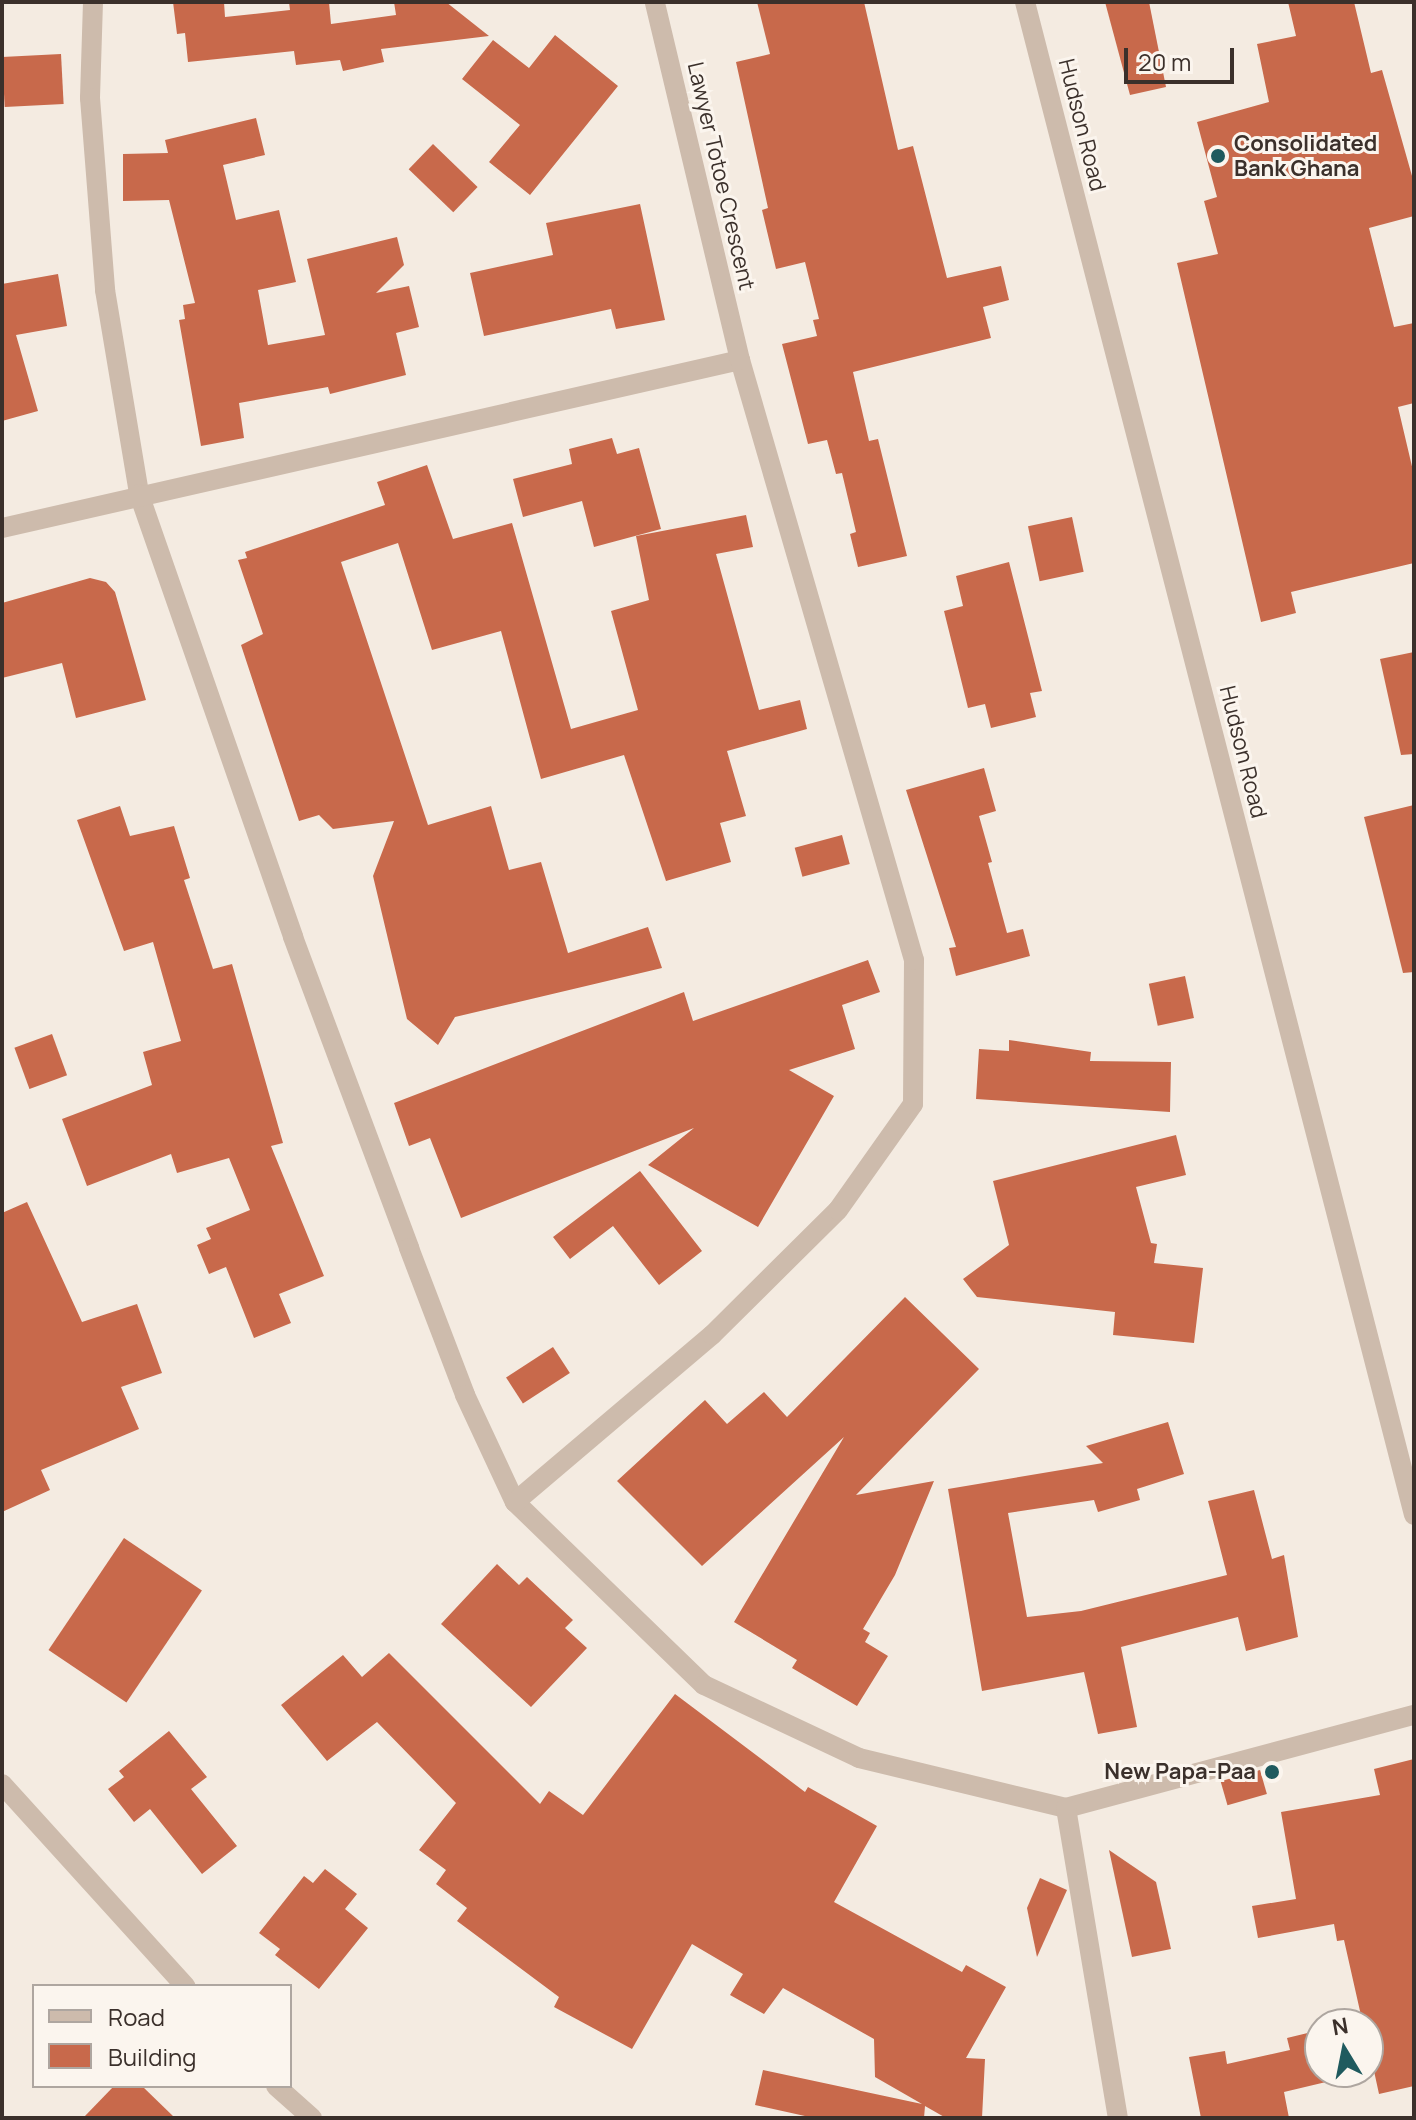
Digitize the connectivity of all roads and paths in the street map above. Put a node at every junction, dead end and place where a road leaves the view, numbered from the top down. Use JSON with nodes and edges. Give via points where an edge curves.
{"nodes":[{"id":1,"x":93,"y":2,"type":"edge"},
{"id":2,"x":655,"y":2,"type":"edge"},
{"id":3,"x":1025,"y":2,"type":"edge"},
{"id":4,"x":740,"y":360,"type":"junction"},
{"id":5,"x":139,"y":494,"type":"junction"},
{"id":6,"x":2,"y":528,"type":"edge"},
{"id":7,"x":515,"y":1502,"type":"junction"},
{"id":8,"x":1414,"y":1515,"type":"edge"},
{"id":9,"x":1414,"y":1715,"type":"edge"},
{"id":10,"x":2,"y":1784,"type":"edge"},
{"id":11,"x":1066,"y":1808,"type":"junction"},
{"id":12,"x":183,"y":1984,"type":"edge"},
{"id":13,"x":278,"y":2088,"type":"edge"},
{"id":14,"x":312,"y":2118,"type":"edge"},
{"id":15,"x":1118,"y":2118,"type":"edge"}],
"edges":[{"from":1,"to":5,"type":"street","via":[[90,98],[105,290]]},
{"from":2,"to":4,"type":"street","name":"Lawyer Totoe Crescent"},
{"from":3,"to":8,"type":"street","name":"Hudson Road"},
{"from":4,"to":5,"type":"street"},
{"from":4,"to":7,"type":"street","name":"Lawyer Totoe Crescent","via":[[914,960],[913,1104],[838,1210],[712,1335]]},
{"from":5,"to":6,"type":"street"},
{"from":5,"to":7,"type":"street","via":[[293,937],[403,1233],[465,1395]]},
{"from":7,"to":11,"type":"street","via":[[704,1685],[859,1758]]},
{"from":9,"to":11,"type":"street"},
{"from":10,"to":12,"type":"street"},
{"from":11,"to":15,"type":"street"},
{"from":13,"to":14,"type":"street"}]}
